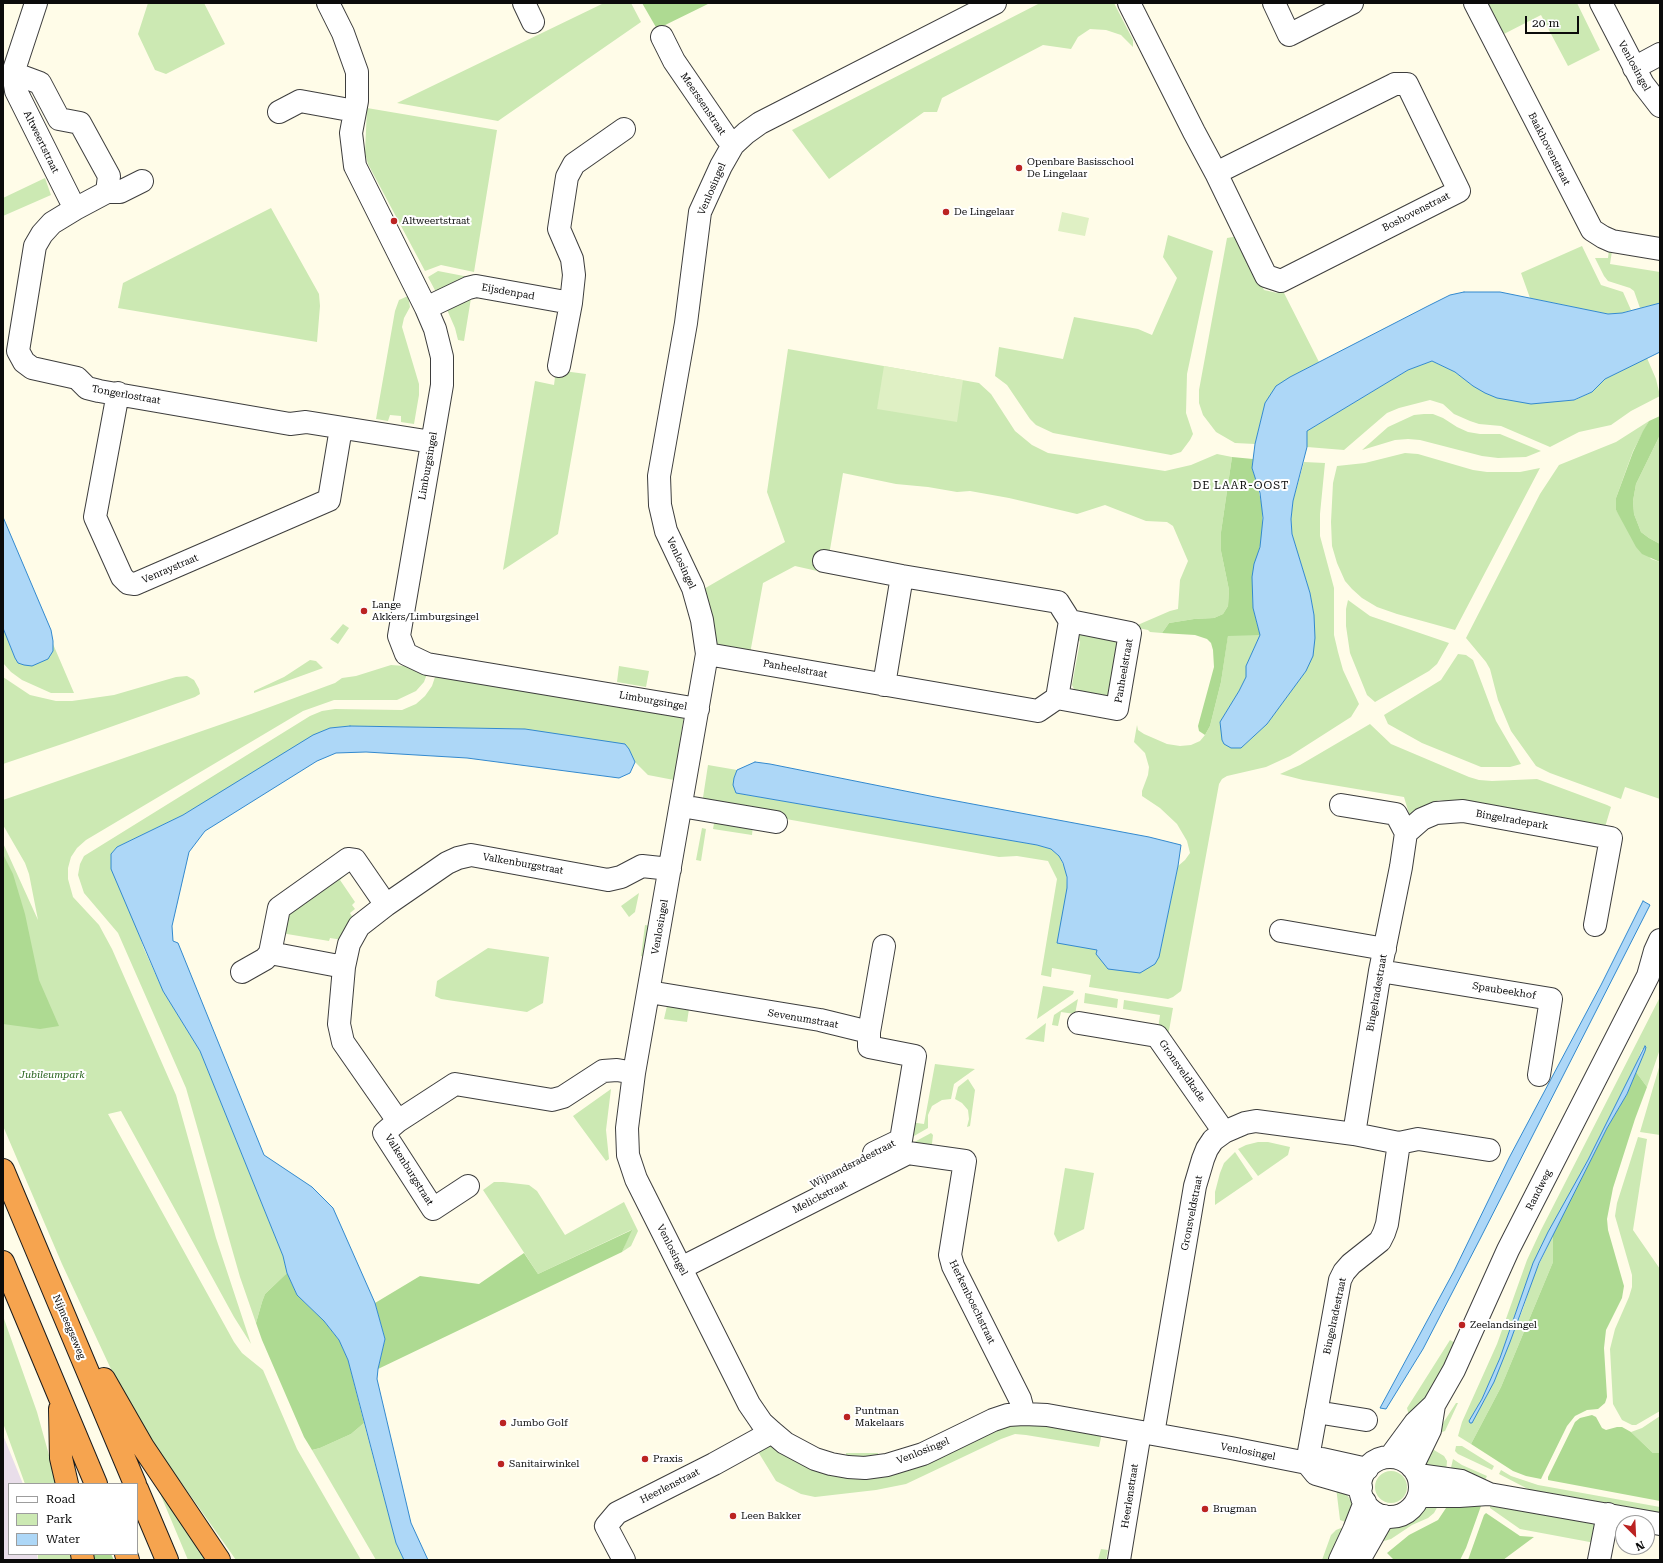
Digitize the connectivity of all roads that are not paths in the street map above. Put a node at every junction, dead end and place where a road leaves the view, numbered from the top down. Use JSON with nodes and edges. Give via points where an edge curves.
{"nodes":[{"id":1,"x":36,"y":3,"type":"edge"},
{"id":2,"x":328,"y":3,"type":"edge"},
{"id":3,"x":995,"y":3,"type":"edge"},
{"id":4,"x":1129,"y":3,"type":"edge"},
{"id":5,"x":1274,"y":3,"type":"edge"},
{"id":6,"x":1352,"y":3,"type":"edge"},
{"id":7,"x":1475,"y":3,"type":"edge"},
{"id":8,"x":1601,"y":3,"type":"edge"},
{"id":9,"x":662,"y":37,"type":"dead end"},
{"id":10,"x":1660,"y":54,"type":"edge"},
{"id":11,"x":1634,"y":68,"type":"junction"},
{"id":12,"x":13,"y":73,"type":"junction"},
{"id":13,"x":1660,"y":106,"type":"edge"},
{"id":14,"x":355,"y":111,"type":"junction"},
{"id":15,"x":279,"y":112,"type":"dead end"},
{"id":16,"x":624,"y":129,"type":"dead end"},
{"id":17,"x":733,"y":145,"type":"junction"},
{"id":18,"x":1216,"y":173,"type":"junction"},
{"id":19,"x":142,"y":182,"type":"dead end"},
{"id":20,"x":107,"y":192,"type":"junction"},
{"id":21,"x":75,"y":209,"type":"junction"},
{"id":22,"x":1660,"y":249,"type":"edge"},
{"id":23,"x":571,"y":303,"type":"junction"},
{"id":24,"x":426,"y":308,"type":"junction"},
{"id":25,"x":559,"y":366,"type":"dead end"},
{"id":26,"x":118,"y":393,"type":"junction"},
{"id":27,"x":341,"y":428,"type":"junction"},
{"id":28,"x":432,"y":442,"type":"junction"},
{"id":29,"x":824,"y":561,"type":"dead end"},
{"id":30,"x":902,"y":576,"type":"junction"},
{"id":31,"x":1070,"y":621,"type":"junction"},
{"id":32,"x":707,"y":654,"type":"junction"},
{"id":33,"x":884,"y":685,"type":"junction"},
{"id":34,"x":1057,"y":698,"type":"junction"},
{"id":35,"x":698,"y":709,"type":"junction"},
{"id":36,"x":1341,"y":805,"type":"dead end"},
{"id":37,"x":681,"y":806,"type":"junction"},
{"id":38,"x":776,"y":822,"type":"dead end"},
{"id":39,"x":1406,"y":832,"type":"junction"},
{"id":40,"x":670,"y":869,"type":"junction"},
{"id":41,"x":386,"y":905,"type":"junction"},
{"id":42,"x":1595,"y":925,"type":"dead end"},
{"id":43,"x":1281,"y":931,"type":"dead end"},
{"id":44,"x":1660,"y":940,"type":"edge"},
{"id":45,"x":884,"y":946,"type":"dead end"},
{"id":46,"x":1385,"y":949,"type":"junction"},
{"id":47,"x":270,"y":953,"type":"junction"},
{"id":48,"x":344,"y":967,"type":"junction"},
{"id":49,"x":1654,"y":969,"type":"edge"},
{"id":50,"x":1380,"y":971,"type":"junction"},
{"id":51,"x":242,"y":972,"type":"dead end"},
{"id":52,"x":649,"y":992,"type":"junction"},
{"id":53,"x":1079,"y":1023,"type":"dead end"},
{"id":54,"x":869,"y":1032,"type":"junction"},
{"id":55,"x":634,"y":1073,"type":"junction"},
{"id":56,"x":1539,"y":1075,"type":"dead end"},
{"id":57,"x":398,"y":1121,"type":"junction"},
{"id":58,"x":1224,"y":1132,"type":"junction"},
{"id":59,"x":1354,"y":1134,"type":"junction"},
{"id":60,"x":1399,"y":1143,"type":"junction"},
{"id":61,"x":1489,"y":1150,"type":"dead end"},
{"id":62,"x":965,"y":1161,"type":"joint"},
{"id":63,"x":3,"y":1170,"type":"edge"},
{"id":64,"x":468,"y":1186,"type":"dead end"},
{"id":65,"x":678,"y":1261,"type":"junction"},
{"id":66,"x":3,"y":1262,"type":"edge"},
{"id":67,"x":76,"y":1345,"type":"junction"},
{"id":68,"x":60,"y":1396,"type":"junction"},
{"id":69,"x":1434,"y":1405,"type":"junction"},
{"id":70,"x":1316,"y":1412,"type":"junction"},
{"id":71,"x":1024,"y":1414,"type":"junction"},
{"id":72,"x":1366,"y":1420,"type":"dead end"},
{"id":73,"x":772,"y":1432,"type":"junction"},
{"id":74,"x":1147,"y":1433,"type":"junction"},
{"id":75,"x":1390,"y":1457,"type":"junction"},
{"id":76,"x":1307,"y":1464,"type":"junction"},
{"id":77,"x":1416,"y":1480,"type":"junction"},
{"id":78,"x":67,"y":1483,"type":"edge"},
{"id":79,"x":96,"y":1483,"type":"edge"},
{"id":80,"x":135,"y":1483,"type":"edge"},
{"id":81,"x":1364,"y":1486,"type":"junction"},
{"id":82,"x":138,"y":1491,"type":"edge"},
{"id":83,"x":1608,"y":1514,"type":"junction"},
{"id":84,"x":1384,"y":1516,"type":"junction"},
{"id":85,"x":1660,"y":1524,"type":"edge"},
{"id":86,"x":167,"y":1560,"type":"edge"},
{"id":87,"x":219,"y":1560,"type":"edge"},
{"id":88,"x":624,"y":1560,"type":"edge"},
{"id":89,"x":1119,"y":1560,"type":"edge"},
{"id":90,"x":1340,"y":1560,"type":"edge"},
{"id":91,"x":1359,"y":1560,"type":"edge"},
{"id":92,"x":1599,"y":1560,"type":"edge"}],
"edges":[{"from":1,"to":12,"type":"street","name":"Altweertstraat"},
{"from":2,"to":14,"type":"street","name":"Limburgsingel","via":[[343,33],[357,72]]},
{"from":3,"to":17,"type":"street","name":"Venlosingel","via":[[760,123]]},
{"from":4,"to":18,"type":"street","name":"Boshovenstraat"},
{"from":5,"to":6,"type":"street","via":[[1289,35]]},
{"from":7,"to":22,"type":"street","name":"Baakhovenstraat","via":[[1592,230],[1612,241]]},
{"from":8,"to":11,"type":"street","name":"Venlosingel"},
{"from":9,"to":17,"type":"street","name":"Meerssenstraat","via":[[674,61]]},
{"from":10,"to":11,"type":"street"},
{"from":11,"to":13,"type":"street","name":"Venlosingel","via":[[1646,90]]},
{"from":12,"to":20,"type":"street","via":[[40,83],[59,119],[80,123],[109,176]]},
{"from":12,"to":21,"type":"street","name":"Altweertstraat","via":[[16,91]]},
{"from":14,"to":15,"type":"street","via":[[300,101]]},
{"from":14,"to":24,"type":"street","name":"Limburgsingel","via":[[351,133],[355,166]]},
{"from":16,"to":23,"type":"street","via":[[574,164],[567,177],[560,229],[572,259],[574,275]]},
{"from":17,"to":32,"type":"street","name":"Venlosingel","via":[[720,166],[700,212],[686,323],[659,476],[660,505],[666,531],[693,588],[702,620]]},
{"from":18,"to":18,"type":"street","name":"Boshovenstraat","via":[[1395,84],[1407,84],[1458,191],[1281,281],[1266,276]]},
{"from":19,"to":20,"type":"street","name":"Tongerlostraat","via":[[120,192]]},
{"from":20,"to":21,"type":"street","name":"Tongerlostraat"},
{"from":21,"to":26,"type":"street","name":"Tongerlostraat","via":[[52,224],[42,234],[36,246],[18,351],[24,362],[32,368],[77,378],[87,388]]},
{"from":23,"to":24,"type":"street","name":"Eijsdenpad","via":[[476,286]]},
{"from":23,"to":25,"type":"street"},
{"from":24,"to":28,"type":"street","name":"Limburgsingel","via":[[435,329],[442,357],[442,385]]},
{"from":26,"to":27,"type":"street","name":"Tongerlostraat","via":[[290,424],[306,422]]},
{"from":26,"to":27,"type":"street","name":"Venraystraat","via":[[95,517],[122,577],[128,583],[135,584],[329,500]]},
{"from":27,"to":28,"type":"street","name":"Tongerlostraat"},
{"from":28,"to":35,"type":"street","name":"Limburgsingel","via":[[399,636],[406,654],[427,664]]},
{"from":29,"to":30,"type":"street"},
{"from":30,"to":31,"type":"street","via":[[1058,602]]},
{"from":30,"to":33,"type":"street"},
{"from":31,"to":34,"type":"street"},
{"from":31,"to":34,"type":"street","name":"Panheelstraat","via":[[1130,633],[1117,709]]},
{"from":32,"to":33,"type":"street","name":"Panheelstraat"},
{"from":32,"to":35,"type":"street","name":"Venlosingel"},
{"from":33,"to":34,"type":"street","name":"Panheelstraat","via":[[1038,711]]},
{"from":35,"to":37,"type":"street","name":"Venlosingel"},
{"from":36,"to":39,"type":"street","via":[[1396,814]]},
{"from":37,"to":38,"type":"street"},
{"from":37,"to":40,"type":"street","name":"Venlosingel"},
{"from":39,"to":42,"type":"street","name":"Bingelradepark","via":[[1422,819],[1436,813],[1463,811],[1611,838]]},
{"from":39,"to":46,"type":"street","name":"Bingelradestraat"},
{"from":40,"to":41,"type":"street","name":"Valkenburgstraat","via":[[642,866],[621,877],[608,880],[470,855],[447,863]]},
{"from":40,"to":52,"type":"street","name":"Venlosingel"},
{"from":41,"to":47,"type":"street","via":[[355,860],[348,859],[278,908]]},
{"from":41,"to":48,"type":"street","name":"Valkenburgstraat","via":[[359,926],[349,944]]},
{"from":43,"to":46,"type":"street","name":"Bingelradestraat"},
{"from":44,"to":49,"type":"street","name":"Randweg","via":[[1655,951]]},
{"from":45,"to":54,"type":"street"},
{"from":46,"to":50,"type":"street","name":"Bingelradestraat"},
{"from":47,"to":48,"type":"street"},
{"from":47,"to":51,"type":"street","via":[[265,959]]},
{"from":48,"to":57,"type":"street","name":"Valkenburgstraat","via":[[339,1024],[343,1042]]},
{"from":49,"to":69,"type":"street","name":"Randweg","via":[[1512,1243],[1454,1370]]},
{"from":50,"to":56,"type":"street","name":"Spaubeekhof","via":[[1551,999]]},
{"from":50,"to":59,"type":"street","name":"Bingelradestraat"},
{"from":52,"to":54,"type":"street","name":"Sevenumstraat","via":[[820,1020]]},
{"from":52,"to":55,"type":"street","name":"Venlosingel"},
{"from":53,"to":58,"type":"street","name":"Gronsveldkade","via":[[1157,1036]]},
{"from":54,"to":65,"type":"street","name":"Wijnandsradestraat","via":[[869,1047],[915,1056],[901,1140]]},
{"from":55,"to":57,"type":"street","name":"Valkenburgstraat","via":[[603,1070],[563,1098],[552,1100],[455,1084]]},
{"from":55,"to":65,"type":"street","name":"Venlosingel","via":[[627,1128],[628,1155],[636,1179]]},
{"from":57,"to":64,"type":"street","name":"Valkenburgstraat","via":[[384,1133],[433,1209]]},
{"from":58,"to":59,"type":"street","name":"Gronsveldstraat","via":[[1256,1121]]},
{"from":58,"to":74,"type":"street","name":"Gronsveldstraat","via":[[1213,1140],[1207,1149],[1195,1186]]},
{"from":59,"to":60,"type":"street"},
{"from":60,"to":61,"type":"street","via":[[1418,1139]]},
{"from":60,"to":70,"type":"street","name":"Bingelradestraat","via":[[1388,1224],[1384,1234],[1380,1242],[1351,1264],[1340,1280]]},
{"from":62,"to":65,"type":"street","name":"Melickstraat","via":[[908,1153]]},
{"from":62,"to":71,"type":"street","name":"Herkenboschstraat","via":[[950,1255],[953,1266],[1020,1399]]},
{"from":63,"to":67,"type":"highway","name":"Nijmeegseweg"},
{"from":65,"to":73,"type":"street","name":"Venlosingel","via":[[749,1404],[762,1423]]},
{"from":66,"to":68,"type":"highway"},
{"from":67,"to":80,"type":"highway","name":"Nijmeegseweg"},
{"from":67,"to":87,"type":"highway","via":[[99,1369],[143,1447]]},
{"from":68,"to":78,"type":"highway","via":[[61,1458]]},
{"from":68,"to":79,"type":"highway"},
{"from":69,"to":75,"type":"street","name":"Randweg","via":[[1415,1423]]},
{"from":69,"to":77,"type":"street","name":"Randweg"},
{"from":70,"to":72,"type":"street"},
{"from":70,"to":76,"type":"street","name":"Bingelradestraat"},
{"from":71,"to":73,"type":"street","name":"Venlosingel","via":[[1008,1415],[993,1420],[906,1460],[865,1468],[831,1464],[816,1459]]},
{"from":71,"to":74,"type":"street","name":"Venlosingel","via":[[1047,1415]]},
{"from":73,"to":88,"type":"street","name":"Heerlenstraat","via":[[617,1513],[606,1526]]},
{"from":74,"to":76,"type":"street","name":"Venlosingel"},
{"from":74,"to":89,"type":"street","name":"Heerlenstraat"},
{"from":75,"to":77,"type":"street","via":[[1398,1458]]},
{"from":75,"to":81,"type":"street","via":[[1373,1463]]},
{"from":76,"to":81,"type":"street","name":"Venlosingel","via":[[1322,1459]]},
{"from":77,"to":83,"type":"street","via":[[1461,1481],[1489,1494]]},
{"from":77,"to":84,"type":"street","via":[[1415,1504],[1397,1516]]},
{"from":81,"to":84,"type":"street","via":[[1370,1509]]},
{"from":81,"to":90,"type":"street","via":[[1354,1530]]},
{"from":82,"to":86,"type":"highway"},
{"from":83,"to":85,"type":"street"},
{"from":83,"to":92,"type":"street"},
{"from":84,"to":91,"type":"street"}]}
